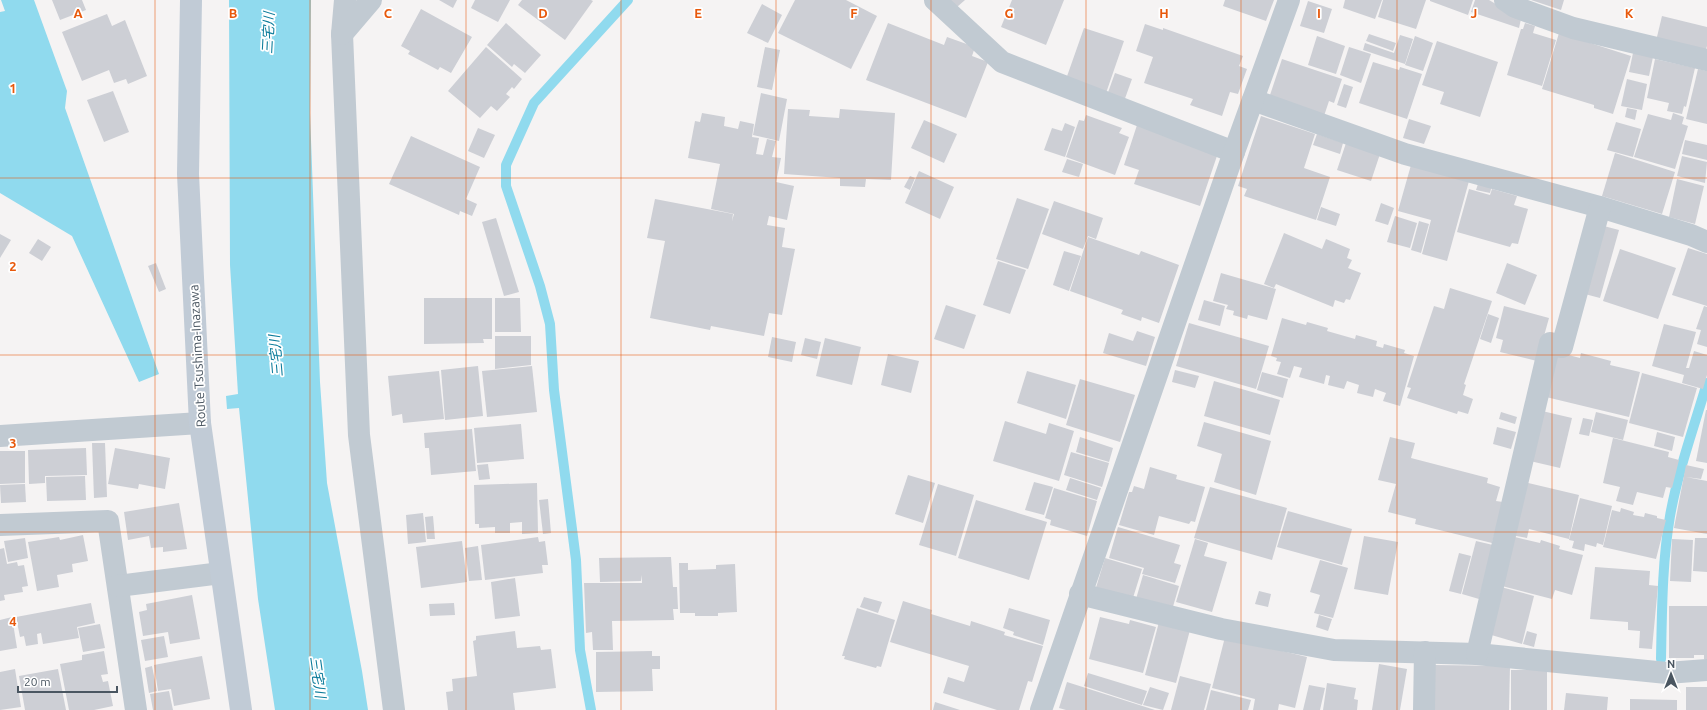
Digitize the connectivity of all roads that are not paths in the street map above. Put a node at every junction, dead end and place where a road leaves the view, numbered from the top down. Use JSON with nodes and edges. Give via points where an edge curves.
{"nodes":[{"id":1,"x":191,"y":0,"type":"edge"},
{"id":2,"x":344,"y":0,"type":"edge"},
{"id":3,"x":371,"y":0,"type":"edge"},
{"id":4,"x":935,"y":0,"type":"edge"},
{"id":5,"x":1289,"y":0,"type":"edge"},
{"id":6,"x":1505,"y":0,"type":"edge"},
{"id":7,"x":342,"y":34,"type":"junction"},
{"id":8,"x":1707,"y":60,"type":"edge"},
{"id":9,"x":1253,"y":100,"type":"junction"},
{"id":10,"x":1234,"y":152,"type":"junction"},
{"id":11,"x":1600,"y":207,"type":"junction"},
{"id":12,"x":1707,"y":242,"type":"edge"},
{"id":13,"x":200,"y":423,"type":"junction"},
{"id":14,"x":0,"y":436,"type":"edge"},
{"id":15,"x":0,"y":524,"type":"edge"},
{"id":16,"x":221,"y":573,"type":"junction"},
{"id":17,"x":118,"y":586,"type":"junction"},
{"id":18,"x":1080,"y":594,"type":"junction"},
{"id":19,"x":1425,"y":652,"type":"junction"},
{"id":20,"x":1477,"y":654,"type":"junction"},
{"id":21,"x":1707,"y":670,"type":"edge"},
{"id":22,"x":136,"y":710,"type":"edge"},
{"id":23,"x":241,"y":710,"type":"edge"},
{"id":24,"x":394,"y":710,"type":"edge"},
{"id":25,"x":1041,"y":710,"type":"edge"},
{"id":26,"x":1424,"y":710,"type":"edge"}],
"edges":[{"from":1,"to":13,"type":"main road","name":"Route Tsushima-Inazawa","via":[[188,174]]},
{"from":2,"to":7,"type":"street"},
{"from":3,"to":7,"type":"street"},
{"from":4,"to":10,"type":"street","via":[[1002,62]]},
{"from":5,"to":9,"type":"street"},
{"from":6,"to":8,"type":"street","via":[[1515,7],[1573,28]]},
{"from":7,"to":24,"type":"street","via":[[358,435]]},
{"from":9,"to":10,"type":"street"},
{"from":9,"to":11,"type":"street","via":[[1405,154]]},
{"from":10,"to":18,"type":"street"},
{"from":11,"to":12,"type":"street"},
{"from":11,"to":20,"type":"street","via":[[1562,347],[1550,343]]},
{"from":13,"to":14,"type":"street"},
{"from":13,"to":16,"type":"main road","name":"Route Tsushima-Inazawa"},
{"from":15,"to":17,"type":"street","via":[[108,520]]},
{"from":16,"to":17,"type":"street"},
{"from":16,"to":23,"type":"main road","name":"Route Tsushima-Inazawa"},
{"from":17,"to":22,"type":"street"},
{"from":18,"to":19,"type":"street","via":[[1221,629],[1334,650]]},
{"from":18,"to":25,"type":"street"},
{"from":19,"to":20,"type":"street"},
{"from":19,"to":26,"type":"street"},
{"from":20,"to":21,"type":"street","via":[[1667,673]]}]}
